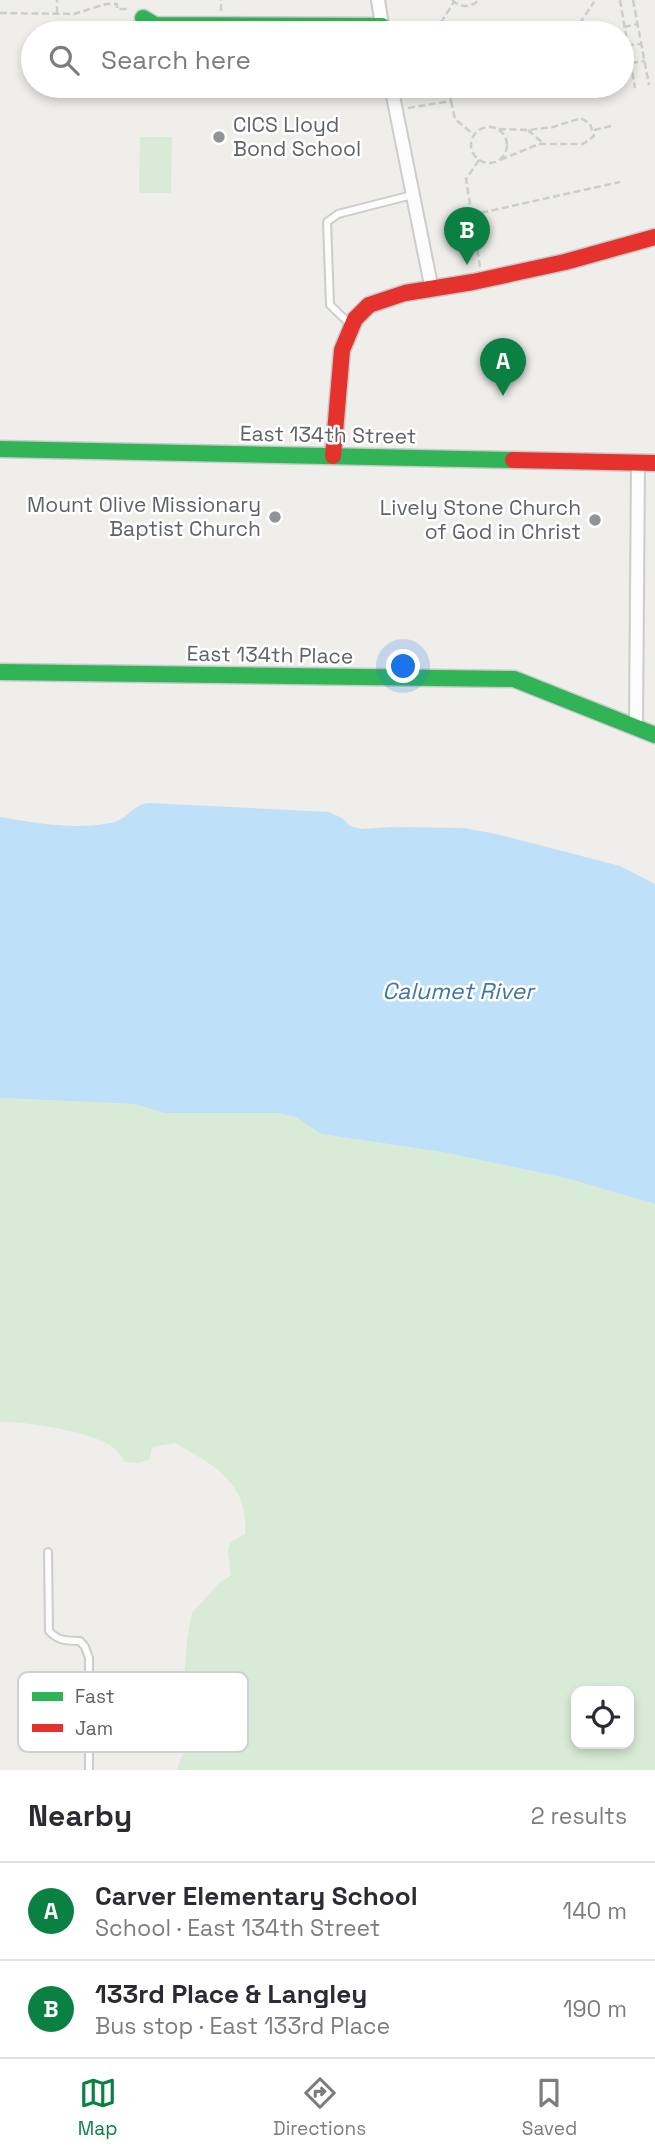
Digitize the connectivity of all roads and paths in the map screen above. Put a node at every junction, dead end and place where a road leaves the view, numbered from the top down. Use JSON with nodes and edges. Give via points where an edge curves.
{"nodes":[{"id":1,"x":57,"y":0,"type":"edge"},
{"id":2,"x":221,"y":0,"type":"edge"},
{"id":3,"x":378,"y":0,"type":"edge"},
{"id":4,"x":482,"y":0,"type":"edge"},
{"id":5,"x":620,"y":0,"type":"edge"},
{"id":6,"x":633,"y":0,"type":"edge"},
{"id":7,"x":453,"y":1,"type":"edge"},
{"id":8,"x":594,"y":2,"type":"dead end"},
{"id":9,"x":0,"y":13,"type":"edge"},
{"id":10,"x":57,"y":13,"type":"junction"},
{"id":11,"x":138,"y":13,"type":"joint"},
{"id":12,"x":220,"y":16,"type":"dead end"},
{"id":13,"x":149,"y":21,"type":"edge"},
{"id":14,"x":382,"y":21,"type":"edge"},
{"id":15,"x":442,"y":21,"type":"edge"},
{"id":16,"x":581,"y":21,"type":"edge"},
{"id":17,"x":623,"y":21,"type":"edge"},
{"id":18,"x":638,"y":24,"type":"junction"},
{"id":19,"x":634,"y":25,"type":"edge"},
{"id":20,"x":634,"y":44,"type":"edge"},
{"id":21,"x":641,"y":44,"type":"junction"},
{"id":22,"x":645,"y":61,"type":"junction"},
{"id":23,"x":634,"y":63,"type":"edge"},
{"id":24,"x":634,"y":82,"type":"edge"},
{"id":25,"x":649,"y":85,"type":"dead end"},
{"id":26,"x":635,"y":88,"type":"dead end"},
{"id":27,"x":393,"y":98,"type":"edge"},
{"id":28,"x":451,"y":98,"type":"edge"},
{"id":29,"x":451,"y":101,"type":"junction"},
{"id":30,"x":408,"y":108,"type":"dead end"},
{"id":31,"x":611,"y":126,"type":"dead end"},
{"id":32,"x":499,"y":129,"type":"junction"},
{"id":33,"x":528,"y":130,"type":"junction"},
{"id":34,"x":594,"y":130,"type":"junction"},
{"id":35,"x":474,"y":135,"type":"junction"},
{"id":36,"x":544,"y":144,"type":"junction"},
{"id":37,"x":480,"y":160,"type":"junction"},
{"id":38,"x":500,"y":160,"type":"junction"},
{"id":39,"x":620,"y":182,"type":"dead end"},
{"id":40,"x":412,"y":195,"type":"junction"},
{"id":41,"x":471,"y":215,"type":"junction"},
{"id":42,"x":655,"y":237,"type":"edge"},
{"id":43,"x":480,"y":268,"type":"dead end"},
{"id":44,"x":432,"y":290,"type":"junction"},
{"id":45,"x":351,"y":325,"type":"junction"},
{"id":46,"x":0,"y":449,"type":"edge"},
{"id":47,"x":333,"y":456,"type":"junction"},
{"id":48,"x":638,"y":462,"type":"junction"},
{"id":49,"x":655,"y":463,"type":"edge"},
{"id":50,"x":0,"y":672,"type":"edge"},
{"id":51,"x":636,"y":726,"type":"junction"},
{"id":52,"x":655,"y":735,"type":"edge"},
{"id":53,"x":48,"y":1552,"type":"dead end"},
{"id":54,"x":89,"y":1672,"type":"edge"},
{"id":55,"x":89,"y":1752,"type":"edge"},
{"id":56,"x":89,"y":1770,"type":"edge"}],
"edges":[{"from":1,"to":10,"type":"path"},
{"from":2,"to":12,"type":"path"},
{"from":3,"to":14,"type":"street"},
{"from":4,"to":7,"type":"path","via":[[466,6]]},
{"from":5,"to":17,"type":"path"},
{"from":6,"to":18,"type":"path"},
{"from":7,"to":15,"type":"path"},
{"from":8,"to":16,"type":"path"},
{"from":9,"to":10,"type":"path"},
{"from":10,"to":11,"type":"path","via":[[74,14],[106,4]]},
{"from":11,"to":13,"type":"street"},
{"from":18,"to":19,"type":"path"},
{"from":18,"to":21,"type":"path"},
{"from":20,"to":21,"type":"path"},
{"from":21,"to":22,"type":"path"},
{"from":22,"to":23,"type":"path"},
{"from":22,"to":25,"type":"path"},
{"from":24,"to":26,"type":"path"},
{"from":27,"to":40,"type":"street"},
{"from":28,"to":29,"type":"path"},
{"from":29,"to":30,"type":"path"},
{"from":29,"to":35,"type":"path","via":[[455,120]]},
{"from":31,"to":34,"type":"path"},
{"from":32,"to":33,"type":"path"},
{"from":32,"to":35,"type":"path","via":[[483,128]]},
{"from":32,"to":38,"type":"path","via":[[508,144]]},
{"from":33,"to":34,"type":"path","via":[[581,118]]},
{"from":33,"to":36,"type":"path"},
{"from":34,"to":36,"type":"path","via":[[594,136],[583,144]]},
{"from":35,"to":37,"type":"path","via":[[471,149]]},
{"from":36,"to":38,"type":"path"},
{"from":37,"to":38,"type":"path"},
{"from":37,"to":41,"type":"path","via":[[466,178]]},
{"from":39,"to":41,"type":"path"},
{"from":40,"to":44,"type":"street"},
{"from":40,"to":45,"type":"lane","via":[[338,214],[327,222],[330,305]]},
{"from":41,"to":43,"type":"path"},
{"from":42,"to":44,"type":"street"},
{"from":44,"to":45,"type":"street","via":[[370,304]]},
{"from":45,"to":47,"type":"street","via":[[342,349]]},
{"from":46,"to":47,"type":"street","name":"East 134th Street"},
{"from":47,"to":48,"type":"street","name":"East 134th Street"},
{"from":48,"to":49,"type":"street","name":"East 134th Street"},
{"from":48,"to":51,"type":"street"},
{"from":50,"to":51,"type":"street","name":"East 134th Place","via":[[514,679]]},
{"from":51,"to":52,"type":"street","name":"East 134th Place"},
{"from":53,"to":54,"type":"lane","via":[[50,1631],[63,1641],[80,1641],[89,1658]]},
{"from":55,"to":56,"type":"lane"}]}
